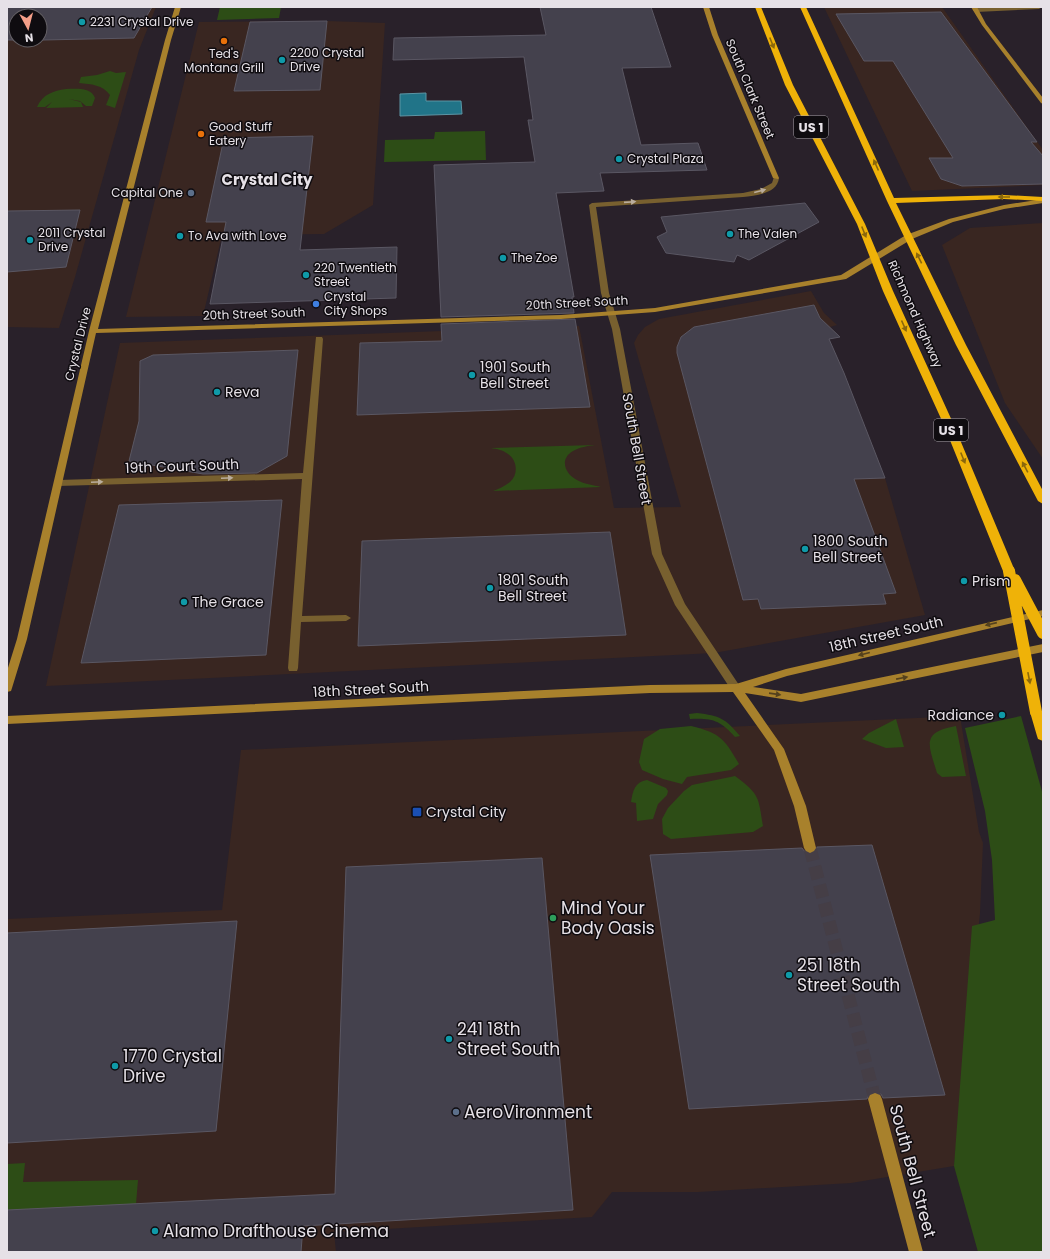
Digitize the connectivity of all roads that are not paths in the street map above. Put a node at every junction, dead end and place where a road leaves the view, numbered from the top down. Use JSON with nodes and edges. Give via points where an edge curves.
{"nodes":[{"id":1,"x":178,"y":7,"type":"edge"},
{"id":2,"x":706,"y":7,"type":"edge"},
{"id":3,"x":758,"y":7,"type":"edge"},
{"id":4,"x":803,"y":7,"type":"edge"},
{"id":5,"x":1039,"y":7,"type":"edge"},
{"id":6,"x":975,"y":8,"type":"edge"},
{"id":7,"x":1043,"y":102,"type":"edge"},
{"id":8,"x":776,"y":178,"type":"joint"},
{"id":9,"x":1043,"y":200,"type":"edge"},
{"id":10,"x":891,"y":201,"type":"junction"},
{"id":11,"x":908,"y":237,"type":"junction"},
{"id":12,"x":874,"y":256,"type":"junction"},
{"id":13,"x":612,"y":314,"type":"junction"},
{"id":14,"x":93,"y":331,"type":"junction"},
{"id":15,"x":319,"y":339,"type":"dead end"},
{"id":16,"x":307,"y":476,"type":"junction"},
{"id":17,"x":58,"y":483,"type":"junction"},
{"id":18,"x":1043,"y":501,"type":"edge"},
{"id":19,"x":1009,"y":570,"type":"junction"},
{"id":20,"x":1043,"y":613,"type":"edge"},
{"id":21,"x":346,"y":618,"type":"dead end"},
{"id":22,"x":298,"y":619,"type":"junction"},
{"id":23,"x":1043,"y":633,"type":"edge"},
{"id":24,"x":1043,"y":648,"type":"edge"},
{"id":25,"x":293,"y":668,"type":"dead end"},
{"id":26,"x":7,"y":688,"type":"edge"},
{"id":27,"x":736,"y":688,"type":"junction"},
{"id":28,"x":7,"y":720,"type":"edge"},
{"id":29,"x":1043,"y":736,"type":"edge"},
{"id":30,"x":810,"y":848,"type":"tunnel mouth"},
{"id":31,"x":875,"y":1099,"type":"tunnel mouth"},
{"id":32,"x":916,"y":1252,"type":"edge"}],
"edges":[{"from":1,"to":14,"type":"street","name":"Crystal Drive"},
{"from":2,"to":8,"type":"street","name":"South Clark Street","via":[[715,35]]},
{"from":3,"to":12,"type":"highway","name":"Richmond Highway","number":"US 1","one_way":true,"via":[[789,85],[853,208]]},
{"from":10,"to":4,"type":"highway","name":"Richmond Highway","one_way":true},
{"from":5,"to":6,"type":"street"},
{"from":6,"to":7,"type":"street","via":[[984,24]]},
{"from":13,"to":8,"type":"street","name":"South Bell Street","one_way":true,"via":[[605,293],[592,205],[743,195],[771,187],[775,184]]},
{"from":9,"to":10,"type":"highway","one_way":true,"via":[[1004,197]]},
{"from":9,"to":11,"type":"street","name":"20th Street South","via":[[954,219]]},
{"from":10,"to":11,"type":"highway","name":"Richmond Highway"},
{"from":11,"to":12,"type":"street","name":"20th Street South"},
{"from":18,"to":11,"type":"highway","name":"Richmond Highway","one_way":true,"via":[[960,345]]},
{"from":12,"to":13,"type":"street","name":"20th Street South","via":[[843,277],[668,308]]},
{"from":12,"to":19,"type":"highway","name":"Richmond Highway","number":"US 1","one_way":true,"via":[[948,423]]},
{"from":13,"to":14,"type":"street","name":"20th Street South"},
{"from":13,"to":27,"type":"street","name":"South Bell Street","via":[[657,554],[680,605]]},
{"from":14,"to":17,"type":"street","name":"Crystal Drive"},
{"from":15,"to":16,"type":"street"},
{"from":17,"to":16,"type":"street","name":"19th Court South","one_way":true},
{"from":16,"to":22,"type":"street"},
{"from":17,"to":26,"type":"street","name":"Crystal Drive","via":[[22,639]]},
{"from":19,"to":23,"type":"highway","name":"Richmond Highway","number":"US 1","bridge":true},
{"from":19,"to":29,"type":"highway","one_way":true,"bridge":true,"via":[[1036,712]]},
{"from":20,"to":27,"type":"street","name":"18th Street South","one_way":true,"via":[[786,673]]},
{"from":21,"to":22,"type":"street"},
{"from":22,"to":25,"type":"street"},
{"from":27,"to":24,"type":"street","name":"18th Street South","one_way":true,"via":[[801,698]]},
{"from":27,"to":28,"type":"street","name":"18th Street South","via":[[650,689]]},
{"from":27,"to":30,"type":"street","name":"South Bell Street","via":[[779,749],[800,806]]},
{"from":31,"to":32,"type":"street","name":"South Bell Street"}]}
